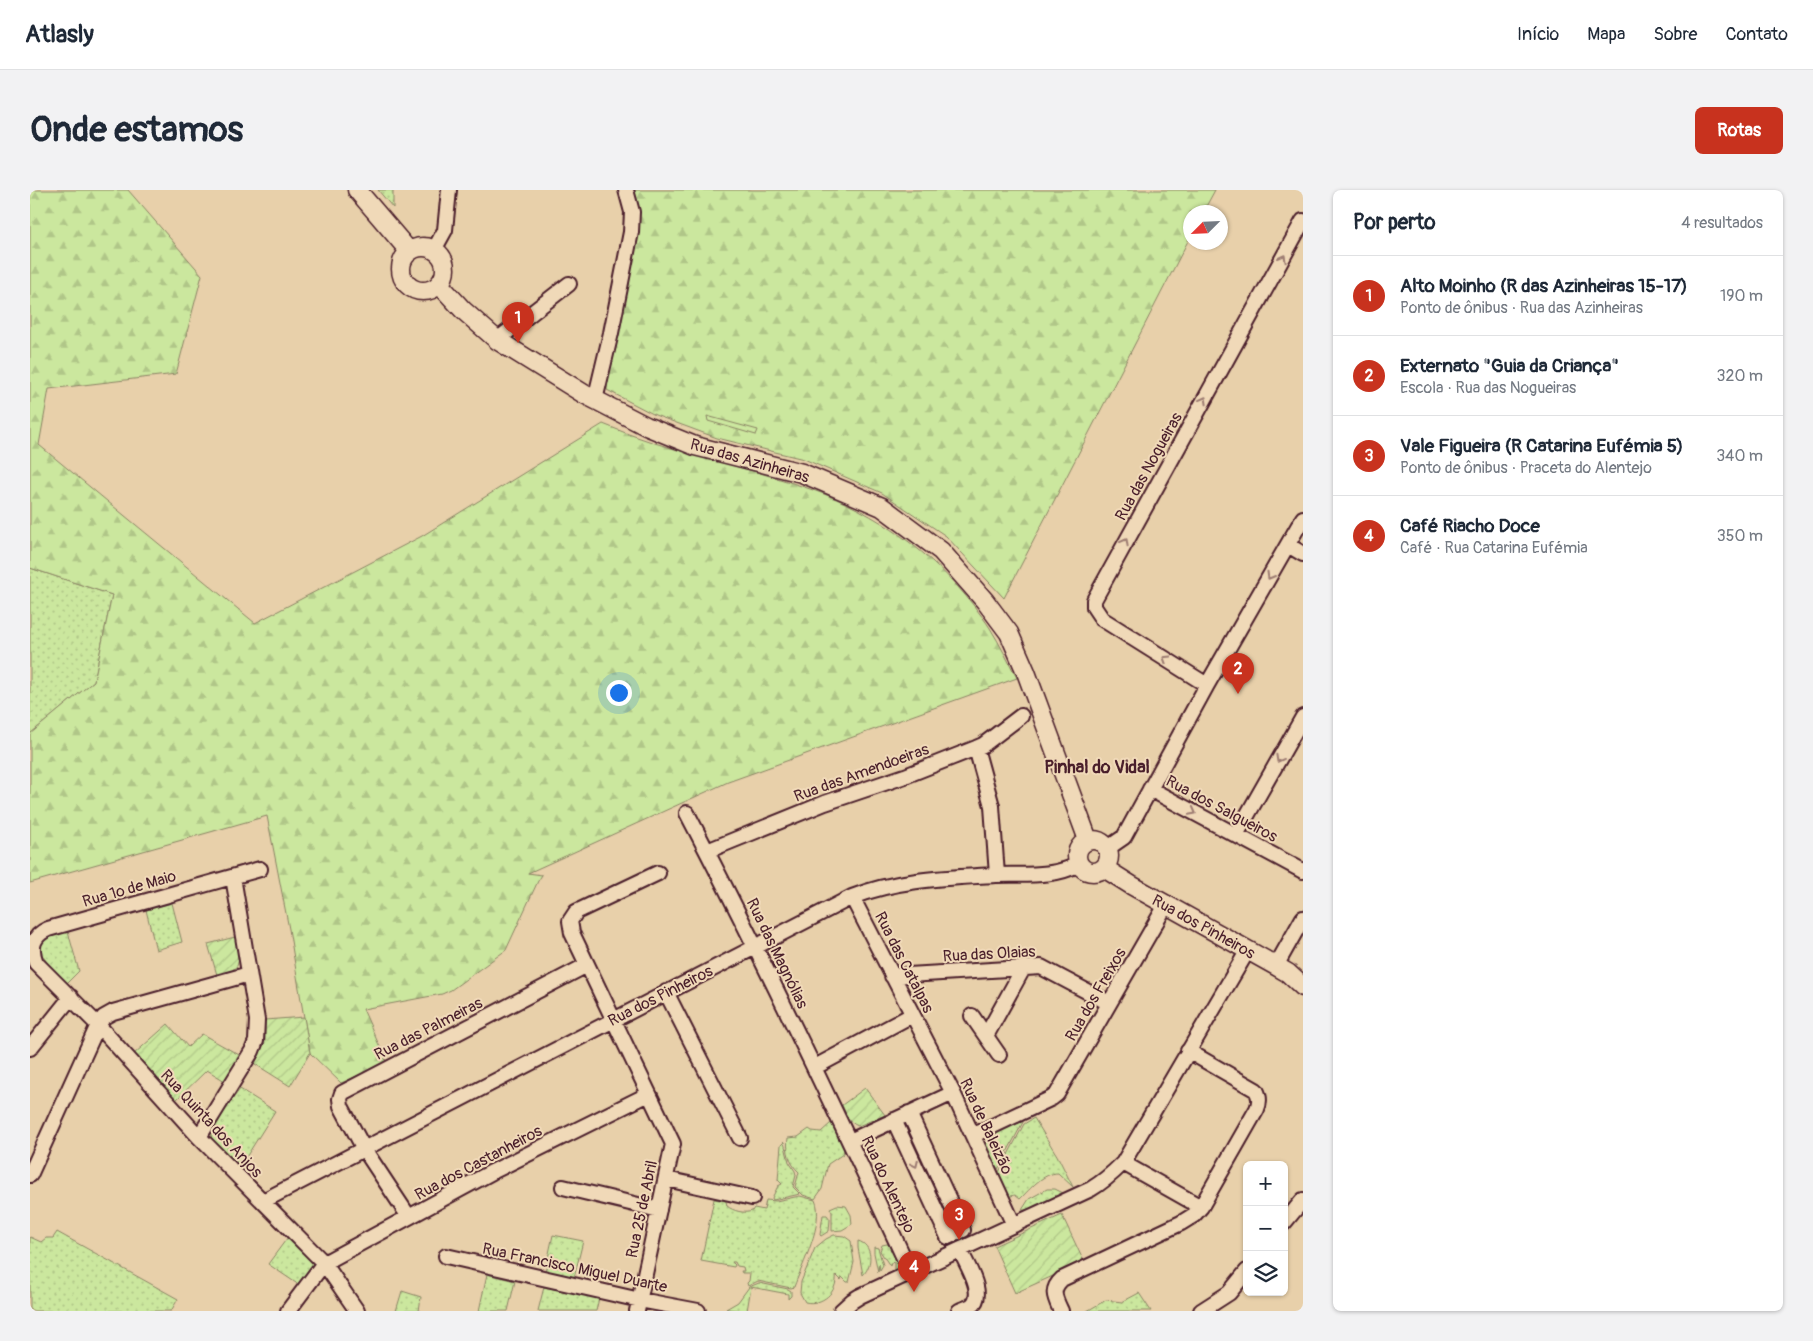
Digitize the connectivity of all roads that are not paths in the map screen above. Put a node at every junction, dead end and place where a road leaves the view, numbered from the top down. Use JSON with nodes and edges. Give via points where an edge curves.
{"nodes":[{"id":1,"x":358,"y":190,"type":"edge"},
{"id":2,"x":449,"y":190,"type":"edge"},
{"id":3,"x":626,"y":190,"type":"edge"},
{"id":4,"x":1303,"y":221,"type":"edge"},
{"id":5,"x":434,"y":250,"type":"junction"},
{"id":6,"x":409,"y":251,"type":"junction"},
{"id":7,"x":439,"y":284,"type":"junction"},
{"id":8,"x":569,"y":284,"type":"dead end"},
{"id":9,"x":497,"y":340,"type":"junction"},
{"id":10,"x":595,"y":400,"type":"junction"},
{"id":11,"x":1303,"y":518,"type":"edge"},
{"id":12,"x":1288,"y":546,"type":"junction"},
{"id":13,"x":1303,"y":554,"type":"edge"},
{"id":14,"x":1207,"y":686,"type":"junction"},
{"id":15,"x":1021,"y":716,"type":"dead end"},
{"id":16,"x":1303,"y":717,"type":"edge"},
{"id":17,"x":976,"y":748,"type":"junction"},
{"id":18,"x":1150,"y":790,"type":"junction"},
{"id":19,"x":687,"y":813,"type":"dead end"},
{"id":20,"x":1236,"y":835,"type":"junction"},
{"id":21,"x":1088,"y":840,"type":"junction"},
{"id":22,"x":1108,"y":848,"type":"junction"},
{"id":23,"x":707,"y":851,"type":"junction"},
{"id":24,"x":1079,"y":864,"type":"junction"},
{"id":25,"x":1104,"y":868,"type":"junction"},
{"id":26,"x":260,"y":869,"type":"dead end"},
{"id":27,"x":1303,"y":871,"type":"edge"},
{"id":28,"x":658,"y":873,"type":"dead end"},
{"id":29,"x":997,"y":875,"type":"junction"},
{"id":30,"x":233,"y":877,"type":"junction"},
{"id":31,"x":852,"y":898,"type":"junction"},
{"id":32,"x":1166,"y":905,"type":"junction"},
{"id":33,"x":1303,"y":918,"type":"edge"},
{"id":34,"x":756,"y":946,"type":"junction"},
{"id":35,"x":1248,"y":950,"type":"junction"},
{"id":36,"x":36,"y":963,"type":"joint"},
{"id":37,"x":587,"y":965,"type":"junction"},
{"id":38,"x":1276,"y":966,"type":"junction"},
{"id":39,"x":1024,"y":967,"type":"junction"},
{"id":40,"x":249,"y":974,"type":"junction"},
{"id":41,"x":892,"y":976,"type":"junction"},
{"id":42,"x":1303,"y":987,"type":"edge"},
{"id":43,"x":666,"y":992,"type":"junction"},
{"id":44,"x":70,"y":997,"type":"junction"},
{"id":45,"x":1109,"y":1003,"type":"junction"},
{"id":46,"x":912,"y":1015,"type":"junction"},
{"id":47,"x":972,"y":1016,"type":"dead end"},
{"id":48,"x":612,"y":1020,"type":"junction"},
{"id":49,"x":98,"y":1025,"type":"junction"},
{"id":50,"x":986,"y":1036,"type":"junction"},
{"id":51,"x":927,"y":1043,"type":"joint"},
{"id":52,"x":30,"y":1048,"type":"edge"},
{"id":53,"x":1188,"y":1051,"type":"junction"},
{"id":54,"x":998,"y":1055,"type":"dead end"},
{"id":55,"x":815,"y":1067,"type":"junction"},
{"id":56,"x":953,"y":1093,"type":"junction"},
{"id":57,"x":649,"y":1094,"type":"junction"},
{"id":58,"x":835,"y":1110,"type":"joint"},
{"id":59,"x":909,"y":1113,"type":"junction"},
{"id":60,"x":894,"y":1120,"type":"junction"},
{"id":61,"x":974,"y":1135,"type":"junction"},
{"id":62,"x":199,"y":1137,"type":"junction"},
{"id":63,"x":740,"y":1138,"type":"dead end"},
{"id":64,"x":850,"y":1141,"type":"junction"},
{"id":65,"x":364,"y":1149,"type":"junction"},
{"id":66,"x":1119,"y":1168,"type":"junction"},
{"id":67,"x":30,"y":1175,"type":"edge"},
{"id":68,"x":666,"y":1179,"type":"junction"},
{"id":69,"x":563,"y":1187,"type":"dead end"},
{"id":70,"x":752,"y":1198,"type":"dead end"},
{"id":71,"x":1303,"y":1200,"type":"edge"},
{"id":72,"x":262,"y":1201,"type":"junction"},
{"id":73,"x":1201,"y":1206,"type":"junction"},
{"id":74,"x":659,"y":1210,"type":"junction"},
{"id":75,"x":409,"y":1217,"type":"junction"},
{"id":76,"x":1288,"y":1218,"type":"edge"},
{"id":77,"x":1014,"y":1224,"type":"junction"},
{"id":78,"x":960,"y":1250,"type":"junction"},
{"id":79,"x":446,"y":1256,"type":"dead end"},
{"id":80,"x":324,"y":1263,"type":"junction"},
{"id":81,"x":911,"y":1273,"type":"junction"},
{"id":82,"x":1243,"y":1276,"type":"edge"},
{"id":83,"x":638,"y":1306,"type":"edge"},
{"id":84,"x":355,"y":1309,"type":"edge"},
{"id":85,"x":288,"y":1311,"type":"edge"},
{"id":86,"x":698,"y":1311,"type":"edge"},
{"id":87,"x":841,"y":1311,"type":"edge"},
{"id":88,"x":959,"y":1311,"type":"edge"},
{"id":89,"x":1061,"y":1311,"type":"edge"},
{"id":90,"x":1201,"y":1311,"type":"edge"}],
"edges":[{"from":1,"to":6,"type":"street"},
{"from":2,"to":5,"type":"street","via":[[445,230]]},
{"from":3,"to":10,"type":"street","via":[[632,212],[631,232]]},
{"from":14,"to":4,"type":"street","name":"Rua das Nogueiras","one_way":true,"via":[[1102,618],[1094,600]]},
{"from":5,"to":6,"type":"street","via":[[421,246]]},
{"from":5,"to":7,"type":"street","via":[[444,262],[445,270]]},
{"from":6,"to":7,"type":"street","via":[[401,265],[404,281],[417,290],[425,291]]},
{"from":7,"to":9,"type":"street","name":"Rua das Azinheiras"},
{"from":8,"to":9,"type":"street"},
{"from":9,"to":10,"type":"street","name":"Rua das Azinheiras"},
{"from":10,"to":21,"type":"street","name":"Rua das Azinheiras","via":[[695,446],[802,473],[882,507],[941,551],[1009,633]]},
{"from":11,"to":12,"type":"street"},
{"from":12,"to":13,"type":"street"},
{"from":12,"to":14,"type":"street","one_way":true},
{"from":14,"to":18,"type":"street"},
{"from":15,"to":17,"type":"street","name":"Rua das Amendoeiras"},
{"from":16,"to":20,"type":"street","one_way":true},
{"from":17,"to":23,"type":"street","name":"Rua das Amendoeiras","via":[[825,803]]},
{"from":17,"to":29,"type":"street","via":[[992,806]]},
{"from":18,"to":20,"type":"street","name":"Rua dos Salgueiros","one_way":true},
{"from":18,"to":22,"type":"street","via":[[1124,837]]},
{"from":19,"to":23,"type":"street","name":"Rua das Magnólias"},
{"from":20,"to":27,"type":"street","name":"Rua dos Salgueiros"},
{"from":21,"to":22,"type":"street","via":[[1099,840]]},
{"from":21,"to":24,"type":"street","via":[[1079,847]]},
{"from":22,"to":25,"type":"street","via":[[1109,859]]},
{"from":23,"to":34,"type":"street","name":"Rua das Magnólias"},
{"from":24,"to":25,"type":"street","via":[[1091,872]]},
{"from":24,"to":29,"type":"street","name":"Rua dos Pinheiros","via":[[1053,874]]},
{"from":25,"to":32,"type":"street","name":"Rua dos Pinheiros"},
{"from":26,"to":30,"type":"street","name":"Rua 1º de Maio"},
{"from":28,"to":37,"type":"street","via":[[574,913],[570,930]]},
{"from":29,"to":31,"type":"street","name":"Rua dos Pinheiros","via":[[911,881],[880,887]]},
{"from":30,"to":36,"type":"street","name":"Rua 1º de Maio","via":[[42,932],[31,944]]},
{"from":30,"to":40,"type":"street"},
{"from":31,"to":34,"type":"street","name":"Rua dos Pinheiros"},
{"from":31,"to":41,"type":"street","name":"Rua das Catalpas"},
{"from":32,"to":35,"type":"street","name":"Rua dos Pinheiros"},
{"from":32,"to":45,"type":"street","name":"Rua dos Freixos"},
{"from":33,"to":38,"type":"street"},
{"from":34,"to":43,"type":"street","name":"Rua dos Pinheiros"},
{"from":34,"to":55,"type":"street","name":"Rua das Magnólias"},
{"from":35,"to":38,"type":"street","name":"Rua dos Pinheiros"},
{"from":35,"to":53,"type":"street"},
{"from":36,"to":44,"type":"street","name":"Rua Quinta dos Anjos"},
{"from":37,"to":48,"type":"street"},
{"from":37,"to":65,"type":"street","name":"Rua das Palmeiras","via":[[343,1091],[341,1106]]},
{"from":38,"to":42,"type":"street","name":"Rua dos Pinheiros"},
{"from":39,"to":41,"type":"street","name":"Rua das Olaias"},
{"from":39,"to":45,"type":"street","name":"Rua das Olaias","via":[[1048,969]]},
{"from":39,"to":50,"type":"street"},
{"from":40,"to":49,"type":"street","via":[[113,1012],[104,1016]]},
{"from":40,"to":62,"type":"street","via":[[257,1020],[256,1041]]},
{"from":41,"to":46,"type":"street","name":"Rua das Catalpas"},
{"from":43,"to":48,"type":"street","name":"Rua dos Pinheiros"},
{"from":43,"to":63,"type":"street"},
{"from":44,"to":49,"type":"street","name":"Rua Quinta dos Anjos"},
{"from":44,"to":52,"type":"street"},
{"from":45,"to":61,"type":"street","name":"Rua dos Freixos","via":[[1061,1089],[1052,1098]]},
{"from":46,"to":51,"type":"street","name":"Rua das Catalpas"},
{"from":46,"to":55,"type":"street"},
{"from":47,"to":50,"type":"street"},
{"from":48,"to":57,"type":"street"},
{"from":48,"to":65,"type":"street","name":"Rua dos Pinheiros"},
{"from":49,"to":62,"type":"street","name":"Rua Quinta dos Anjos"},
{"from":49,"to":67,"type":"street"},
{"from":50,"to":54,"type":"street"},
{"from":51,"to":56,"type":"street","name":"Rua de Baleizão"},
{"from":53,"to":66,"type":"street"},
{"from":53,"to":73,"type":"street","via":[[1251,1086],[1260,1096],[1257,1109]]},
{"from":55,"to":58,"type":"street","name":"Rua das Magnólias"},
{"from":56,"to":59,"type":"street"},
{"from":56,"to":61,"type":"street","name":"Rua de Baleizão"},
{"from":57,"to":68,"type":"street","name":"Rua 25 de Abril","via":[[673,1144]]},
{"from":57,"to":75,"type":"street","name":"Rua dos Castanheiros"},
{"from":58,"to":64,"type":"street","name":"Rua do Alentejo"},
{"from":59,"to":60,"type":"street"},
{"from":60,"to":59,"type":"street","one_way":true,"via":[[948,1237],[963,1230]]},
{"from":60,"to":64,"type":"street"},
{"from":61,"to":77,"type":"street","name":"Rua de Baleizão"},
{"from":62,"to":72,"type":"street","name":"Rua Quinta dos Anjos"},
{"from":64,"to":81,"type":"street","name":"Rua do Alentejo"},
{"from":65,"to":72,"type":"street","name":"Rua dos Pinheiros"},
{"from":65,"to":75,"type":"street"},
{"from":66,"to":73,"type":"street"},
{"from":66,"to":77,"type":"street","via":[[1099,1184]]},
{"from":68,"to":70,"type":"street"},
{"from":68,"to":74,"type":"street","name":"Rua 25 de Abril"},
{"from":69,"to":74,"type":"street"},
{"from":71,"to":76,"type":"street"},
{"from":72,"to":80,"type":"street","name":"Rua Quinta dos Anjos"},
{"from":73,"to":89,"type":"street","via":[[1188,1220],[1062,1279],[1054,1292]]},
{"from":74,"to":83,"type":"street","name":"Rua 25 de Abril"},
{"from":75,"to":80,"type":"street","name":"Rua dos Castanheiros"},
{"from":77,"to":78,"type":"street"},
{"from":78,"to":81,"type":"street"},
{"from":78,"to":88,"type":"street","via":[[978,1289],[972,1305]]},
{"from":79,"to":83,"type":"street","name":"Rua Francisco Miguel Duarte"},
{"from":80,"to":84,"type":"street","name":"Rua Quinta dos Anjos"},
{"from":80,"to":85,"type":"street"},
{"from":81,"to":87,"type":"street","via":[[860,1296]]},
{"from":82,"to":90,"type":"street","via":[[1229,1293]]},
{"from":83,"to":86,"type":"street","name":"Rua Francisco Miguel Duarte"}]}
